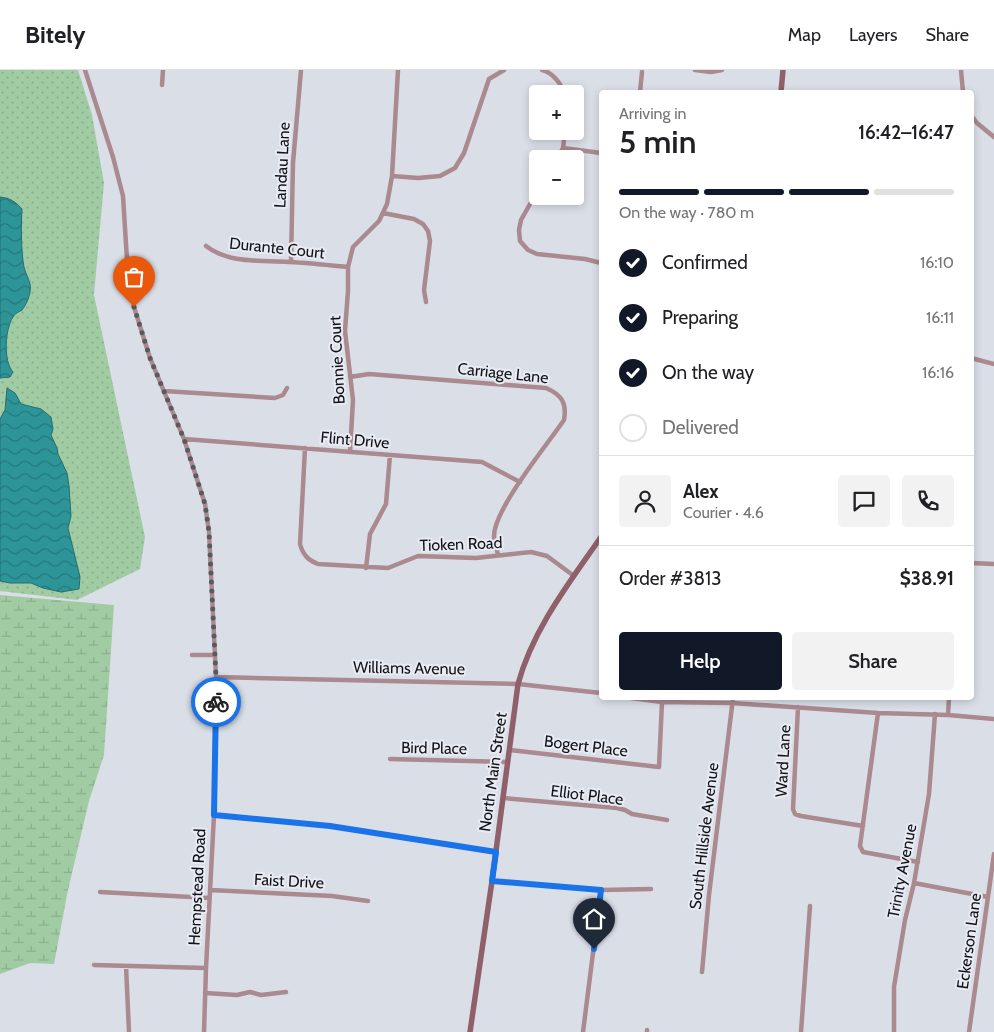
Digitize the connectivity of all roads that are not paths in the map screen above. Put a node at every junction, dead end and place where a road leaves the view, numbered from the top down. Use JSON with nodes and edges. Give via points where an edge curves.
{"nodes":[{"id":1,"x":85,"y":70,"type":"edge"},
{"id":2,"x":163,"y":70,"type":"edge"},
{"id":3,"x":300,"y":70,"type":"edge"},
{"id":4,"x":398,"y":70,"type":"edge"},
{"id":5,"x":504,"y":70,"type":"edge"},
{"id":6,"x":542,"y":70,"type":"edge"},
{"id":7,"x":694,"y":70,"type":"edge"},
{"id":8,"x":722,"y":70,"type":"edge"},
{"id":9,"x":783,"y":70,"type":"edge"},
{"id":10,"x":961,"y":70,"type":"edge"},
{"id":11,"x":643,"y":71,"type":"edge"},
{"id":12,"x":162,"y":85,"type":"dead end"},
{"id":13,"x":562,"y":85,"type":"edge"},
{"id":14,"x":640,"y":90,"type":"edge"},
{"id":15,"x":781,"y":90,"type":"edge"},
{"id":16,"x":963,"y":90,"type":"edge"},
{"id":17,"x":974,"y":119,"type":"edge"},
{"id":18,"x":977,"y":123,"type":"junction"},
{"id":19,"x":974,"y":125,"type":"edge"},
{"id":20,"x":994,"y":137,"type":"edge"},
{"id":21,"x":564,"y":140,"type":"edge"},
{"id":22,"x":563,"y":148,"type":"joint"},
{"id":23,"x":599,"y":153,"type":"edge"},
{"id":24,"x":392,"y":176,"type":"junction"},
{"id":25,"x":530,"y":205,"type":"edge"},
{"id":26,"x":383,"y":213,"type":"junction"},
{"id":27,"x":206,"y":246,"type":"dead end"},
{"id":28,"x":291,"y":262,"type":"junction"},
{"id":29,"x":599,"y":262,"type":"edge"},
{"id":30,"x":348,"y":267,"type":"junction"},
{"id":31,"x":426,"y":302,"type":"dead end"},
{"id":32,"x":974,"y":359,"type":"edge"},
{"id":33,"x":994,"y":364,"type":"edge"},
{"id":34,"x":350,"y":377,"type":"junction"},
{"id":35,"x":287,"y":388,"type":"dead end"},
{"id":36,"x":164,"y":391,"type":"junction"},
{"id":37,"x":184,"y":439,"type":"junction"},
{"id":38,"x":305,"y":448,"type":"junction"},
{"id":39,"x":350,"y":452,"type":"junction"},
{"id":40,"x":390,"y":455,"type":"junction"},
{"id":41,"x":520,"y":482,"type":"junction"},
{"id":42,"x":599,"y":540,"type":"edge"},
{"id":43,"x":498,"y":556,"type":"junction"},
{"id":44,"x":974,"y":563,"type":"edge"},
{"id":45,"x":994,"y":564,"type":"edge"},
{"id":46,"x":366,"y":568,"type":"junction"},
{"id":47,"x":574,"y":576,"type":"junction"},
{"id":48,"x":192,"y":655,"type":"dead end"},
{"id":49,"x":214,"y":655,"type":"junction"},
{"id":50,"x":216,"y":677,"type":"junction"},
{"id":51,"x":518,"y":684,"type":"junction"},
{"id":52,"x":599,"y":693,"type":"edge"},
{"id":53,"x":646,"y":700,"type":"edge"},
{"id":54,"x":732,"y":700,"type":"edge"},
{"id":55,"x":949,"y":700,"type":"edge"},
{"id":56,"x":662,"y":702,"type":"junction"},
{"id":57,"x":798,"y":707,"type":"junction"},
{"id":58,"x":878,"y":713,"type":"junction"},
{"id":59,"x":935,"y":714,"type":"junction"},
{"id":60,"x":948,"y":715,"type":"junction"},
{"id":61,"x":994,"y":719,"type":"edge"},
{"id":62,"x":510,"y":750,"type":"junction"},
{"id":63,"x":390,"y":759,"type":"dead end"},
{"id":64,"x":508,"y":762,"type":"junction"},
{"id":65,"x":504,"y":798,"type":"junction"},
{"id":66,"x":214,"y":815,"type":"junction"},
{"id":67,"x":667,"y":820,"type":"dead end"},
{"id":68,"x":863,"y":826,"type":"junction"},
{"id":69,"x":496,"y":852,"type":"junction"},
{"id":70,"x":994,"y":854,"type":"edge"},
{"id":71,"x":918,"y":862,"type":"junction"},
{"id":72,"x":492,"y":881,"type":"junction"},
{"id":73,"x":914,"y":882,"type":"junction"},
{"id":74,"x":651,"y":889,"type":"dead end"},
{"id":75,"x":210,"y":890,"type":"junction"},
{"id":76,"x":601,"y":890,"type":"junction"},
{"id":77,"x":100,"y":892,"type":"dead end"},
{"id":78,"x":988,"y":897,"type":"junction"},
{"id":79,"x":209,"y":898,"type":"junction"},
{"id":80,"x":368,"y":901,"type":"dead end"},
{"id":81,"x":810,"y":906,"type":"dead end"},
{"id":82,"x":94,"y":966,"type":"dead end"},
{"id":83,"x":126,"y":966,"type":"junction"},
{"id":84,"x":206,"y":968,"type":"junction"},
{"id":85,"x":702,"y":972,"type":"dead end"},
{"id":86,"x":286,"y":992,"type":"dead end"},
{"id":87,"x":205,"y":993,"type":"junction"},
{"id":88,"x":129,"y":1032,"type":"edge"},
{"id":89,"x":204,"y":1032,"type":"edge"},
{"id":90,"x":470,"y":1032,"type":"edge"},
{"id":91,"x":583,"y":1032,"type":"edge"},
{"id":92,"x":801,"y":1032,"type":"edge"},
{"id":93,"x":894,"y":1032,"type":"edge"},
{"id":94,"x":969,"y":1032,"type":"edge"}],
"edges":[{"from":1,"to":36,"type":"street","name":"Hempstead Road","via":[[123,196],[134,307]]},
{"from":2,"to":12,"type":"street"},
{"from":3,"to":28,"type":"street","name":"Landau Lane","via":[[293,163]]},
{"from":4,"to":24,"type":"street","name":"Bonnie Court"},
{"from":5,"to":24,"type":"street","via":[[489,79],[456,168],[440,176]]},
{"from":6,"to":13,"type":"street"},
{"from":7,"to":8,"type":"street"},
{"from":9,"to":15,"type":"main road"},
{"from":10,"to":16,"type":"street"},
{"from":11,"to":14,"type":"street"},
{"from":17,"to":18,"type":"street"},
{"from":18,"to":19,"type":"street"},
{"from":18,"to":20,"type":"street"},
{"from":21,"to":22,"type":"street"},
{"from":22,"to":23,"type":"street"},
{"from":24,"to":26,"type":"street","name":"Bonnie Court"},
{"from":25,"to":29,"type":"street","via":[[519,230],[520,241],[528,250]]},
{"from":26,"to":30,"type":"street","name":"Bonnie Court","via":[[353,247]]},
{"from":26,"to":31,"type":"street","via":[[414,219],[428,231]]},
{"from":27,"to":28,"type":"street","name":"Durante Court","via":[[217,254],[244,260]]},
{"from":28,"to":30,"type":"street","name":"Durante Court"},
{"from":30,"to":34,"type":"street","name":"Bonnie Court","via":[[345,331]]},
{"from":32,"to":33,"type":"street"},
{"from":34,"to":39,"type":"street","name":"Bonnie Court","via":[[354,400]]},
{"from":34,"to":41,"type":"street","name":"Carriage Lane","via":[[369,374],[546,388],[557,393],[564,404],[564,420]]},
{"from":35,"to":36,"type":"street","via":[[284,395],[275,398]]},
{"from":36,"to":37,"type":"street","name":"Hempstead Road"},
{"from":37,"to":38,"type":"street","name":"Flint Drive"},
{"from":37,"to":49,"type":"street","name":"Hempstead Road","via":[[205,504],[209,532]]},
{"from":38,"to":39,"type":"street","name":"Flint Drive"},
{"from":38,"to":46,"type":"street","name":"Tioken Road","via":[[302,552],[318,564]]},
{"from":39,"to":40,"type":"street","name":"Flint Drive"},
{"from":40,"to":41,"type":"street","name":"Flint Drive","via":[[482,462]]},
{"from":40,"to":46,"type":"street","via":[[386,504],[370,534]]},
{"from":41,"to":43,"type":"street","name":"Carriage Lane","via":[[498,517],[494,536]]},
{"from":42,"to":47,"type":"main road","name":"North Main Street"},
{"from":43,"to":46,"type":"street","name":"Tioken Road","via":[[418,556],[388,568]]},
{"from":43,"to":47,"type":"street","name":"Tioken Road","via":[[531,552],[547,556]]},
{"from":44,"to":45,"type":"street"},
{"from":47,"to":51,"type":"main road","name":"North Main Street","via":[[536,635]]},
{"from":48,"to":49,"type":"street"},
{"from":49,"to":50,"type":"street","name":"Hempstead Road"},
{"from":50,"to":51,"type":"street","name":"Williams Avenue"},
{"from":50,"to":66,"type":"street","name":"Hempstead Road"},
{"from":51,"to":52,"type":"street","name":"Williams Avenue"},
{"from":51,"to":62,"type":"main road","name":"North Main Street"},
{"from":53,"to":56,"type":"street"},
{"from":54,"to":56,"type":"street"},
{"from":54,"to":57,"type":"street"},
{"from":54,"to":85,"type":"street","name":"South Hillside Avenue"},
{"from":55,"to":60,"type":"street"},
{"from":56,"to":62,"type":"street","name":"Bogert Place","via":[[659,767]]},
{"from":57,"to":58,"type":"street"},
{"from":57,"to":68,"type":"street","name":"Ward Lane","via":[[795,814]]},
{"from":58,"to":59,"type":"street"},
{"from":58,"to":68,"type":"street"},
{"from":59,"to":60,"type":"street"},
{"from":59,"to":71,"type":"street","name":"Trinity Avenue","via":[[929,794]]},
{"from":60,"to":61,"type":"street"},
{"from":62,"to":64,"type":"main road","name":"North Main Street"},
{"from":63,"to":64,"type":"street","name":"Bird Place"},
{"from":64,"to":65,"type":"main road","name":"North Main Street"},
{"from":65,"to":67,"type":"street","name":"Elliot Place","via":[[617,808]]},
{"from":65,"to":69,"type":"main road","name":"North Main Street"},
{"from":66,"to":69,"type":"street","via":[[330,826]]},
{"from":66,"to":75,"type":"street","name":"Hempstead Road"},
{"from":68,"to":71,"type":"street","via":[[860,846],[863,852]]},
{"from":69,"to":72,"type":"main road","name":"North Main Street"},
{"from":70,"to":78,"type":"street","name":"Eckerson Lane"},
{"from":71,"to":73,"type":"street","name":"Trinity Avenue"},
{"from":72,"to":76,"type":"street"},
{"from":72,"to":90,"type":"main road","name":"North Main Street"},
{"from":73,"to":78,"type":"street"},
{"from":73,"to":93,"type":"street","name":"Trinity Avenue","via":[[894,987]]},
{"from":74,"to":76,"type":"street"},
{"from":75,"to":79,"type":"street","name":"Hempstead Road"},
{"from":75,"to":80,"type":"street","name":"Faist Drive"},
{"from":76,"to":91,"type":"street"},
{"from":77,"to":79,"type":"street"},
{"from":78,"to":94,"type":"street","name":"Eckerson Lane"},
{"from":79,"to":84,"type":"street","name":"Hempstead Road"},
{"from":81,"to":92,"type":"street"},
{"from":82,"to":83,"type":"street"},
{"from":83,"to":84,"type":"street"},
{"from":83,"to":88,"type":"street"},
{"from":84,"to":87,"type":"street","name":"Hempstead Road"},
{"from":86,"to":87,"type":"street","via":[[261,995],[250,992],[237,995]]},
{"from":87,"to":89,"type":"street","name":"Hempstead Road"}]}
